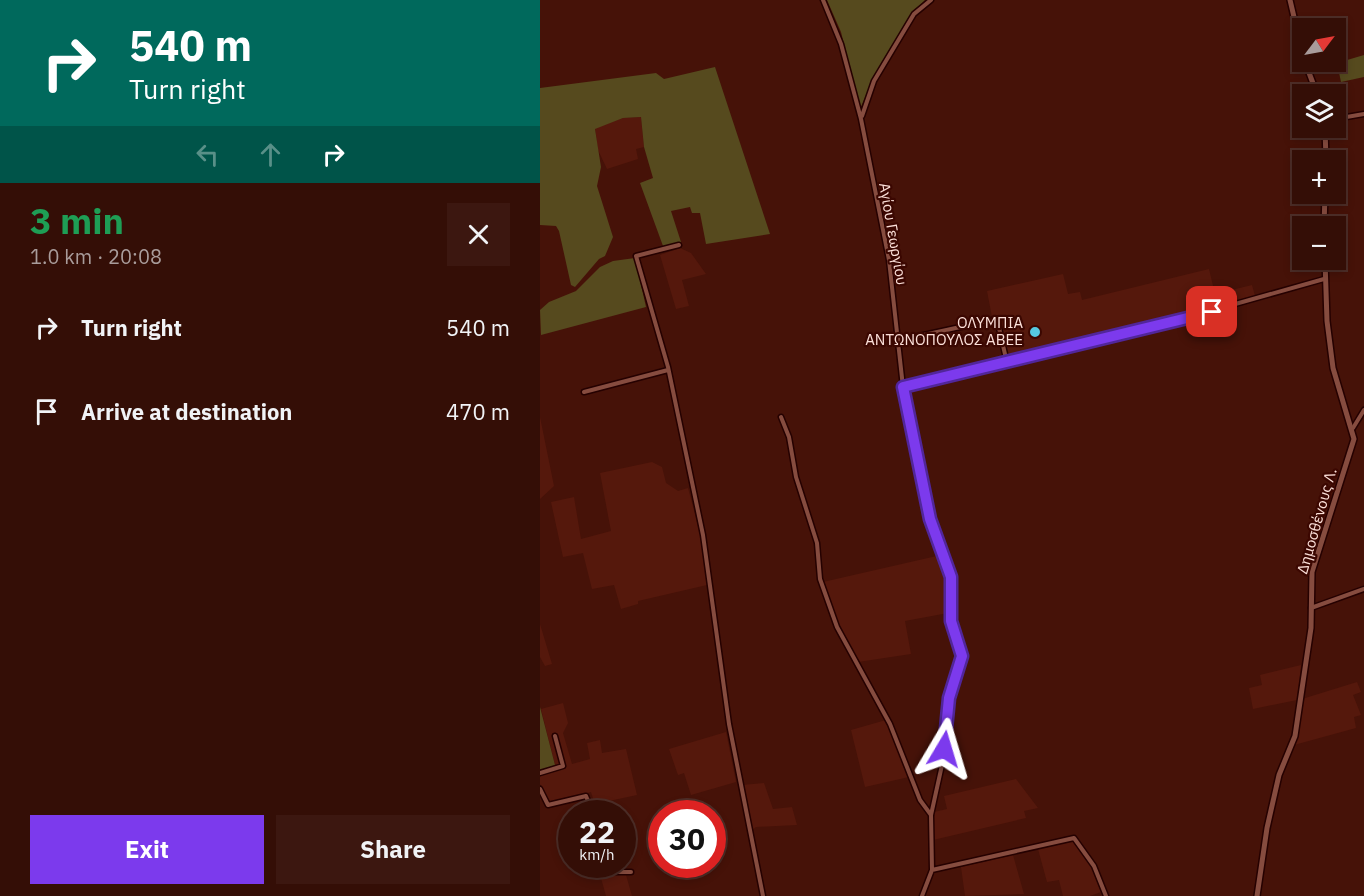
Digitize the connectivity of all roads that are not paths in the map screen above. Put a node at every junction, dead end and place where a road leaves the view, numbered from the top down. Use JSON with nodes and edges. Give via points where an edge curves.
{"nodes":[{"id":1,"x":823,"y":0,"type":"edge"},
{"id":2,"x":932,"y":0,"type":"edge"},
{"id":3,"x":1290,"y":0,"type":"edge"},
{"id":4,"x":1294,"y":18,"type":"edge"},
{"id":5,"x":1364,"y":114,"type":"edge"},
{"id":6,"x":1346,"y":116,"type":"edge"},
{"id":7,"x":861,"y":120,"type":"junction"},
{"id":8,"x":679,"y":245,"type":"dead end"},
{"id":9,"x":1324,"y":270,"type":"edge"},
{"id":10,"x":1324,"y":279,"type":"junction"},
{"id":11,"x":896,"y":341,"type":"junction"},
{"id":12,"x":1007,"y":363,"type":"junction"},
{"id":13,"x":668,"y":370,"type":"junction"},
{"id":14,"x":903,"y":387,"type":"junction"},
{"id":15,"x":584,"y":392,"type":"dead end"},
{"id":16,"x":1364,"y":410,"type":"edge"},
{"id":17,"x":781,"y":417,"type":"dead end"},
{"id":18,"x":1353,"y":428,"type":"junction"},
{"id":19,"x":1364,"y":589,"type":"edge"},
{"id":20,"x":1309,"y":609,"type":"junction"},
{"id":21,"x":555,"y":736,"type":"dead end"},
{"id":22,"x":540,"y":773,"type":"edge"},
{"id":23,"x":540,"y":789,"type":"edge"},
{"id":24,"x":569,"y":800,"type":"edge"},
{"id":25,"x":588,"y":800,"type":"edge"},
{"id":26,"x":558,"y":803,"type":"edge"},
{"id":27,"x":932,"y":815,"type":"junction"},
{"id":28,"x":932,"y":870,"type":"junction"},
{"id":29,"x":763,"y":896,"type":"edge"},
{"id":30,"x":922,"y":896,"type":"edge"},
{"id":31,"x":1106,"y":896,"type":"edge"},
{"id":32,"x":1257,"y":896,"type":"edge"}],
"edges":[{"from":1,"to":7,"type":"street","name":"Αγίου Γεωργίου","via":[[842,44]]},
{"from":2,"to":7,"type":"street","via":[[914,14],[874,81]]},
{"from":3,"to":4,"type":"street"},
{"from":5,"to":6,"type":"street"},
{"from":7,"to":11,"type":"street","name":"Αγίου Γεωργίου","via":[[889,260]]},
{"from":8,"to":13,"type":"street","via":[[636,256]]},
{"from":9,"to":10,"type":"street","name":"Δημοσθένους Λ."},
{"from":10,"to":12,"type":"street","via":[[1202,315]]},
{"from":10,"to":18,"type":"street","name":"Δημοσθένους Λ.","via":[[1333,368]]},
{"from":11,"to":12,"type":"street","via":[[997,319]]},
{"from":11,"to":14,"type":"street","name":"Αγίου Γεωργίου"},
{"from":12,"to":14,"type":"street"},
{"from":13,"to":15,"type":"street"},
{"from":13,"to":29,"type":"street","via":[[703,535],[729,724]]},
{"from":14,"to":27,"type":"street","name":"Αγίου Γεωργίου","via":[[930,519],[951,577],[951,621],[962,656],[949,698]]},
{"from":16,"to":18,"type":"street"},
{"from":17,"to":27,"type":"street","via":[[817,543],[820,579],[837,627],[890,724],[920,800]]},
{"from":18,"to":20,"type":"street","name":"Δημοσθένους Λ.","via":[[1352,447],[1312,572]]},
{"from":19,"to":20,"type":"street"},
{"from":20,"to":32,"type":"street","name":"Δημοσθένους Λ.","via":[[1311,628],[1295,736],[1279,775]]},
{"from":21,"to":22,"type":"street","via":[[563,766]]},
{"from":23,"to":26,"type":"street","via":[[548,805]]},
{"from":24,"to":25,"type":"street","via":[[586,796]]},
{"from":27,"to":28,"type":"street","name":"Αγίου Γεωργίου"},
{"from":28,"to":30,"type":"street","name":"Αγίου Γεωργίου"},
{"from":28,"to":31,"type":"street","via":[[1074,838],[1094,866]]}]}
